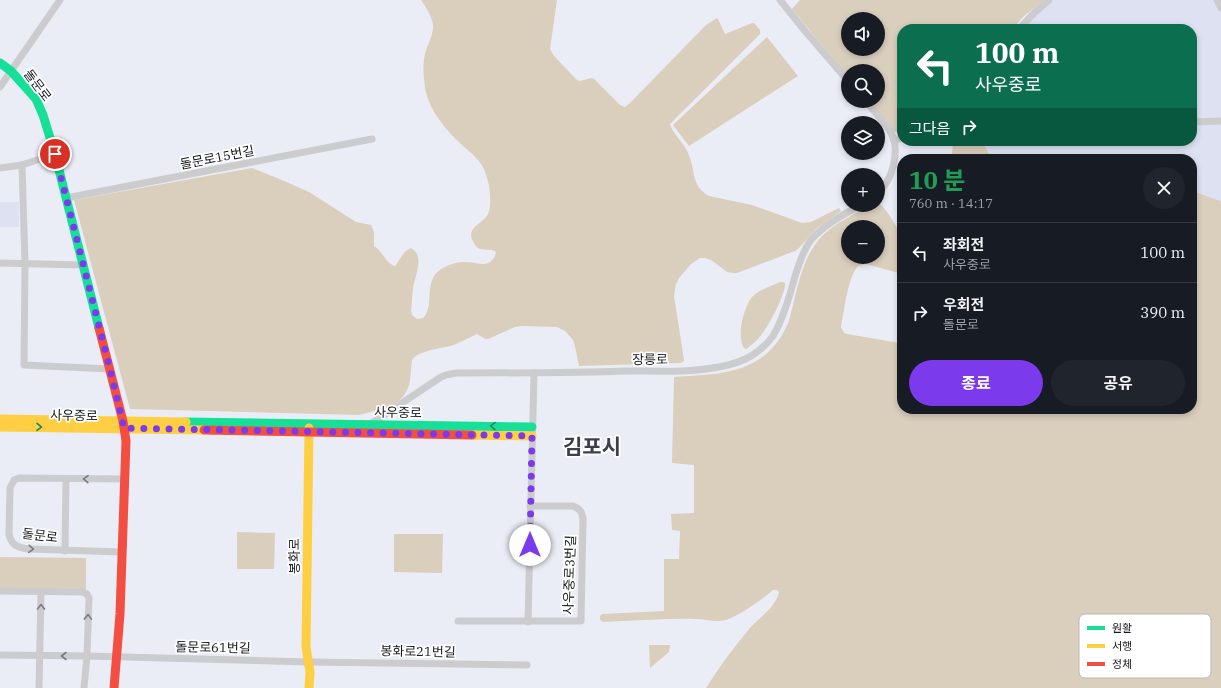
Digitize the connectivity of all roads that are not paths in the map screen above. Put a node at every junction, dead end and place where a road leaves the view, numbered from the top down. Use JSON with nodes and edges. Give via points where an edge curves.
{"nodes":[{"id":1,"x":60,"y":0,"type":"edge"},
{"id":2,"x":780,"y":0,"type":"edge"},
{"id":3,"x":1049,"y":0,"type":"edge"},
{"id":4,"x":1217,"y":0,"type":"edge"},
{"id":5,"x":1221,"y":8,"type":"edge"},
{"id":6,"x":1024,"y":24,"type":"edge"},
{"id":7,"x":0,"y":63,"type":"edge"},
{"id":8,"x":11,"y":71,"type":"junction"},
{"id":9,"x":841,"y":73,"type":"edge"},
{"id":10,"x":0,"y":87,"type":"edge"},
{"id":11,"x":872,"y":108,"type":"edge"},
{"id":12,"x":1221,"y":121,"type":"edge"},
{"id":13,"x":1197,"y":122,"type":"edge"},
{"id":14,"x":372,"y":139,"type":"dead end"},
{"id":15,"x":897,"y":140,"type":"edge"},
{"id":16,"x":894,"y":141,"type":"junction"},
{"id":17,"x":55,"y":154,"type":"junction"},
{"id":18,"x":22,"y":165,"type":"junction"},
{"id":19,"x":0,"y":168,"type":"edge"},
{"id":20,"x":885,"y":185,"type":"edge"},
{"id":21,"x":66,"y":198,"type":"junction"},
{"id":22,"x":849,"y":212,"type":"edge"},
{"id":23,"x":0,"y":263,"type":"edge"},
{"id":24,"x":25,"y":264,"type":"junction"},
{"id":25,"x":83,"y":265,"type":"junction"},
{"id":26,"x":110,"y":369,"type":"junction"},
{"id":27,"x":534,"y":373,"type":"junction"},
{"id":28,"x":0,"y":419,"type":"edge"},
{"id":29,"x":123,"y":425,"type":"junction"},
{"id":30,"x":369,"y":425,"type":"junction"},
{"id":31,"x":0,"y":427,"type":"edge"},
{"id":32,"x":309,"y":428,"type":"junction"},
{"id":33,"x":532,"y":432,"type":"junction"},
{"id":34,"x":66,"y":479,"type":"junction"},
{"id":35,"x":125,"y":479,"type":"junction"},
{"id":36,"x":530,"y":506,"type":"junction"},
{"id":37,"x":65,"y":550,"type":"junction"},
{"id":38,"x":122,"y":552,"type":"junction"},
{"id":39,"x":0,"y":591,"type":"edge"},
{"id":40,"x":41,"y":591,"type":"junction"},
{"id":41,"x":458,"y":621,"type":"dead end"},
{"id":42,"x":528,"y":622,"type":"junction"},
{"id":43,"x":0,"y":655,"type":"edge"},
{"id":44,"x":40,"y":656,"type":"junction"},
{"id":45,"x":87,"y":656,"type":"junction"},
{"id":46,"x":117,"y":657,"type":"junction"},
{"id":47,"x":308,"y":662,"type":"junction"},
{"id":48,"x":527,"y":665,"type":"dead end"},
{"id":49,"x":39,"y":688,"type":"edge"},
{"id":50,"x":84,"y":688,"type":"edge"},
{"id":51,"x":114,"y":688,"type":"edge"},
{"id":52,"x":309,"y":688,"type":"edge"}],
"edges":[{"from":1,"to":8,"type":"street"},
{"from":2,"to":9,"type":"street"},
{"from":3,"to":6,"type":"street"},
{"from":4,"to":5,"type":"street"},
{"from":7,"to":8,"type":"street","name":"돌문로"},
{"from":8,"to":10,"type":"street"},
{"from":8,"to":17,"type":"street","name":"돌문로","via":[[36,99]]},
{"from":11,"to":16,"type":"street","via":[[887,127]]},
{"from":12,"to":13,"type":"street"},
{"from":14,"to":21,"type":"street","name":"돌문로15번길"},
{"from":15,"to":16,"type":"street"},
{"from":16,"to":20,"type":"street","via":[[894,157]]},
{"from":17,"to":18,"type":"street"},
{"from":17,"to":21,"type":"street","name":"돌문로"},
{"from":18,"to":19,"type":"street"},
{"from":18,"to":24,"type":"street"},
{"from":21,"to":25,"type":"street","name":"돌문로"},
{"from":22,"to":27,"type":"street","name":"장릉로","via":[[822,229],[810,241],[773,334],[767,344],[750,357],[729,365],[701,369]]},
{"from":23,"to":24,"type":"street"},
{"from":24,"to":25,"type":"street"},
{"from":24,"to":26,"type":"street","via":[[24,365]]},
{"from":25,"to":26,"type":"street","name":"돌문로"},
{"from":26,"to":29,"type":"street","name":"돌문로"},
{"from":27,"to":30,"type":"street","name":"장릉로","via":[[446,375]]},
{"from":27,"to":33,"type":"street"},
{"from":28,"to":29,"type":"street","name":"사우중로"},
{"from":31,"to":29,"type":"street","name":"사우중로","one_way":true},
{"from":29,"to":32,"type":"street","name":"사우중로"},
{"from":29,"to":35,"type":"street","name":"돌문로","via":[[126,442]]},
{"from":30,"to":32,"type":"street","name":"사우중로"},
{"from":33,"to":30,"type":"street","name":"사우중로","one_way":true},
{"from":32,"to":33,"type":"street","name":"사우중로"},
{"from":32,"to":47,"type":"street","name":"봉화로","via":[[306,647]]},
{"from":33,"to":36,"type":"street"},
{"from":35,"to":34,"type":"street","name":"돌문로","one_way":true},
{"from":34,"to":37,"type":"street"},
{"from":34,"to":37,"type":"street","name":"돌문로","one_way":true,"via":[[14,480],[10,488],[9,534],[13,544],[18,547]]},
{"from":35,"to":38,"type":"street","name":"돌문로"},
{"from":36,"to":42,"type":"street"},
{"from":36,"to":42,"type":"street","name":"사우중로3번길","via":[[573,506],[579,508],[583,519],[581,621]]},
{"from":37,"to":38,"type":"street","name":"돌문로"},
{"from":38,"to":46,"type":"street","name":"돌문로"},
{"from":39,"to":40,"type":"street"},
{"from":44,"to":40,"type":"street","one_way":true},
{"from":45,"to":40,"type":"street","one_way":true,"via":[[87,594]]},
{"from":41,"to":42,"type":"street"},
{"from":43,"to":44,"type":"street","name":"돌문로61번길"},
{"from":45,"to":44,"type":"street","name":"돌문로61번길","one_way":true},
{"from":44,"to":49,"type":"street"},
{"from":45,"to":46,"type":"street","name":"돌문로61번길"},
{"from":45,"to":50,"type":"street"},
{"from":46,"to":47,"type":"street","name":"돌문로61번길"},
{"from":46,"to":51,"type":"street","name":"돌문로"},
{"from":47,"to":48,"type":"street","name":"봉화로21번길"},
{"from":47,"to":52,"type":"street","name":"봉화로"}]}
